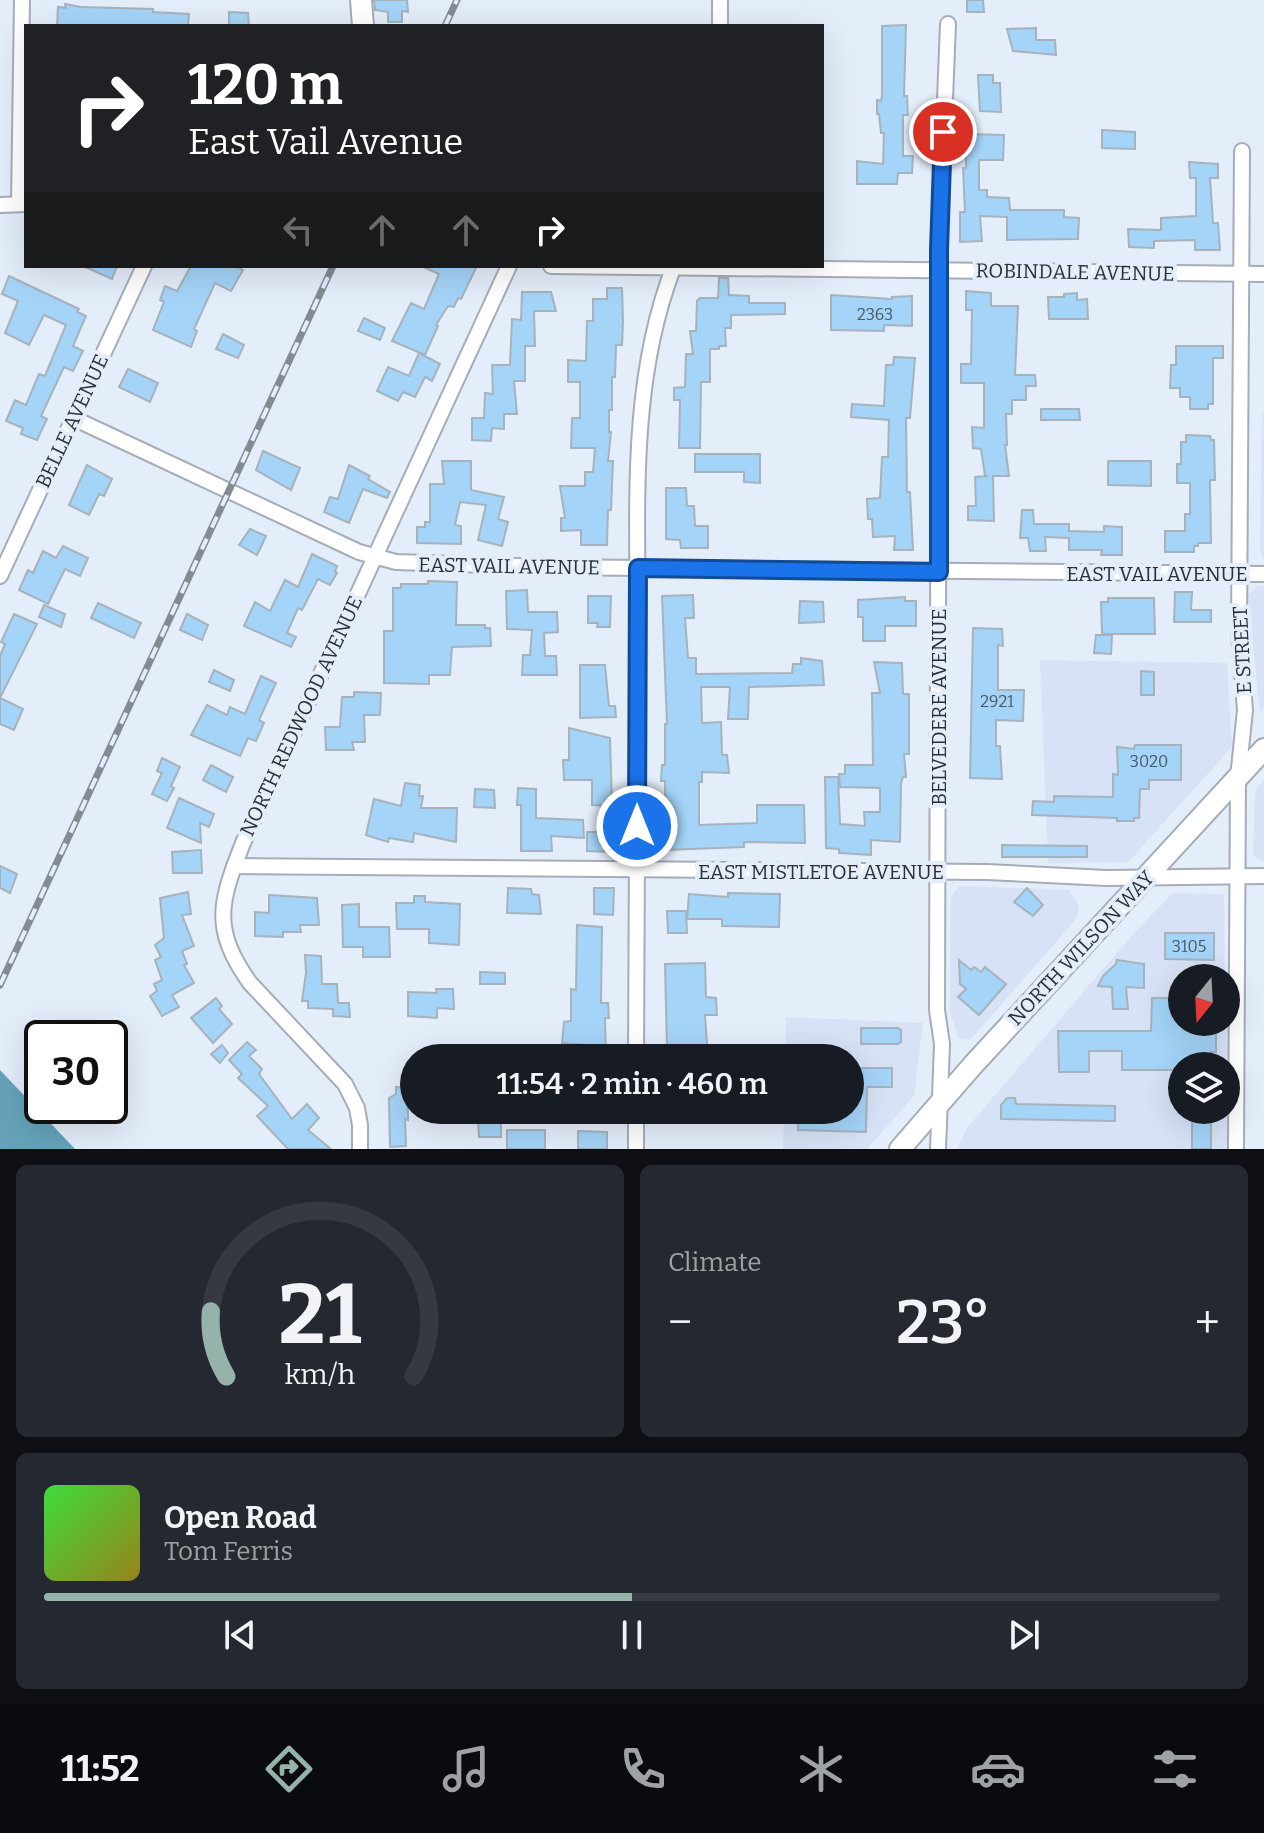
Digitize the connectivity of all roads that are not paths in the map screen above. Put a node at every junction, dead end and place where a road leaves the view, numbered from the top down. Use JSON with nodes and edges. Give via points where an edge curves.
{"nodes":[{"id":1,"x":22,"y":0,"type":"edge"},
{"id":2,"x":361,"y":0,"type":"edge"},
{"id":3,"x":720,"y":0,"type":"edge"},
{"id":4,"x":363,"y":24,"type":"edge"},
{"id":5,"x":720,"y":24,"type":"edge"},
{"id":6,"x":948,"y":24,"type":"dead end"},
{"id":7,"x":1242,"y":151,"type":"dead end"},
{"id":8,"x":22,"y":204,"type":"edge"},
{"id":9,"x":0,"y":205,"type":"edge"},
{"id":10,"x":143,"y":268,"type":"edge"},
{"id":11,"x":508,"y":268,"type":"edge"},
{"id":12,"x":674,"y":268,"type":"edge"},
{"id":13,"x":763,"y":268,"type":"edge"},
{"id":14,"x":940,"y":270,"type":"junction"},
{"id":15,"x":1241,"y":274,"type":"junction"},
{"id":16,"x":1264,"y":274,"type":"edge"},
{"id":17,"x":73,"y":418,"type":"junction"},
{"id":18,"x":374,"y":558,"type":"junction"},
{"id":19,"x":638,"y":568,"type":"junction"},
{"id":20,"x":939,"y":572,"type":"junction"},
{"id":21,"x":1264,"y":574,"type":"edge"},
{"id":22,"x":1239,"y":575,"type":"junction"},
{"id":23,"x":0,"y":576,"type":"edge"},
{"id":24,"x":1264,"y":749,"type":"edge"},
{"id":25,"x":1238,"y":778,"type":"junction"},
{"id":26,"x":234,"y":866,"type":"junction"},
{"id":27,"x":638,"y":870,"type":"junction"},
{"id":28,"x":938,"y":873,"type":"junction"},
{"id":29,"x":1238,"y":876,"type":"junction"},
{"id":30,"x":1264,"y":876,"type":"edge"},
{"id":31,"x":1147,"y":877,"type":"junction"},
{"id":32,"x":636,"y":1044,"type":"edge"},
{"id":33,"x":940,"y":1103,"type":"junction"},
{"id":34,"x":636,"y":1124,"type":"edge"},
{"id":35,"x":360,"y":1149,"type":"edge"},
{"id":36,"x":636,"y":1149,"type":"edge"},
{"id":37,"x":900,"y":1149,"type":"edge"},
{"id":38,"x":938,"y":1149,"type":"edge"},
{"id":39,"x":1236,"y":1149,"type":"edge"}],
"edges":[{"from":1,"to":8,"type":"street"},
{"from":2,"to":4,"type":"main road"},
{"from":3,"to":5,"type":"street"},
{"from":6,"to":14,"type":"street","name":"BELVEDERE AVENUE"},
{"from":7,"to":15,"type":"street","name":"E STREET"},
{"from":8,"to":9,"type":"street"},
{"from":10,"to":17,"type":"street","name":"BELLE AVENUE"},
{"from":11,"to":18,"type":"street","name":"NORTH REDWOOD AVENUE"},
{"from":12,"to":19,"type":"street","via":[[642,393]]},
{"from":13,"to":14,"type":"street","name":"ROBINDALE AVENUE"},
{"from":14,"to":15,"type":"street","name":"ROBINDALE AVENUE"},
{"from":14,"to":20,"type":"street","name":"BELVEDERE AVENUE"},
{"from":15,"to":16,"type":"street","name":"ROBINDALE AVENUE"},
{"from":15,"to":22,"type":"street","name":"E STREET"},
{"from":17,"to":18,"type":"street","name":"EAST VAIL AVENUE"},
{"from":17,"to":23,"type":"street","name":"BELLE AVENUE"},
{"from":18,"to":19,"type":"street","name":"EAST VAIL AVENUE","via":[[419,564]]},
{"from":18,"to":26,"type":"street","name":"NORTH REDWOOD AVENUE"},
{"from":19,"to":20,"type":"street","name":"EAST VAIL AVENUE"},
{"from":19,"to":27,"type":"street"},
{"from":20,"to":22,"type":"street","name":"EAST VAIL AVENUE"},
{"from":20,"to":28,"type":"street","name":"BELVEDERE AVENUE"},
{"from":21,"to":22,"type":"street","name":"EAST VAIL AVENUE"},
{"from":22,"to":25,"type":"street","name":"E STREET","via":[[1245,710]]},
{"from":24,"to":25,"type":"main road","name":"NORTH WILSON WAY"},
{"from":25,"to":29,"type":"street","name":"E STREET"},
{"from":25,"to":31,"type":"main road","name":"NORTH WILSON WAY"},
{"from":26,"to":27,"type":"street","name":"EAST MISTLETOE AVENUE"},
{"from":26,"to":35,"type":"street","name":"NORTH REDWOOD AVENUE","via":[[222,909],[232,954],[250,983],[345,1084],[357,1108]]},
{"from":27,"to":28,"type":"street","name":"EAST MISTLETOE AVENUE"},
{"from":27,"to":32,"type":"street"},
{"from":28,"to":31,"type":"street","name":"EAST MISTLETOE AVENUE"},
{"from":28,"to":33,"type":"street","name":"BELVEDERE AVENUE"},
{"from":29,"to":30,"type":"street","name":"EAST MISTLETOE AVENUE"},
{"from":29,"to":31,"type":"street","name":"EAST MISTLETOE AVENUE"},
{"from":29,"to":39,"type":"street","name":"E STREET"},
{"from":31,"to":33,"type":"main road","name":"NORTH WILSON WAY"},
{"from":33,"to":37,"type":"main road","name":"NORTH WILSON WAY"},
{"from":33,"to":38,"type":"street","name":"BELVEDERE AVENUE"},
{"from":34,"to":36,"type":"street"}]}
